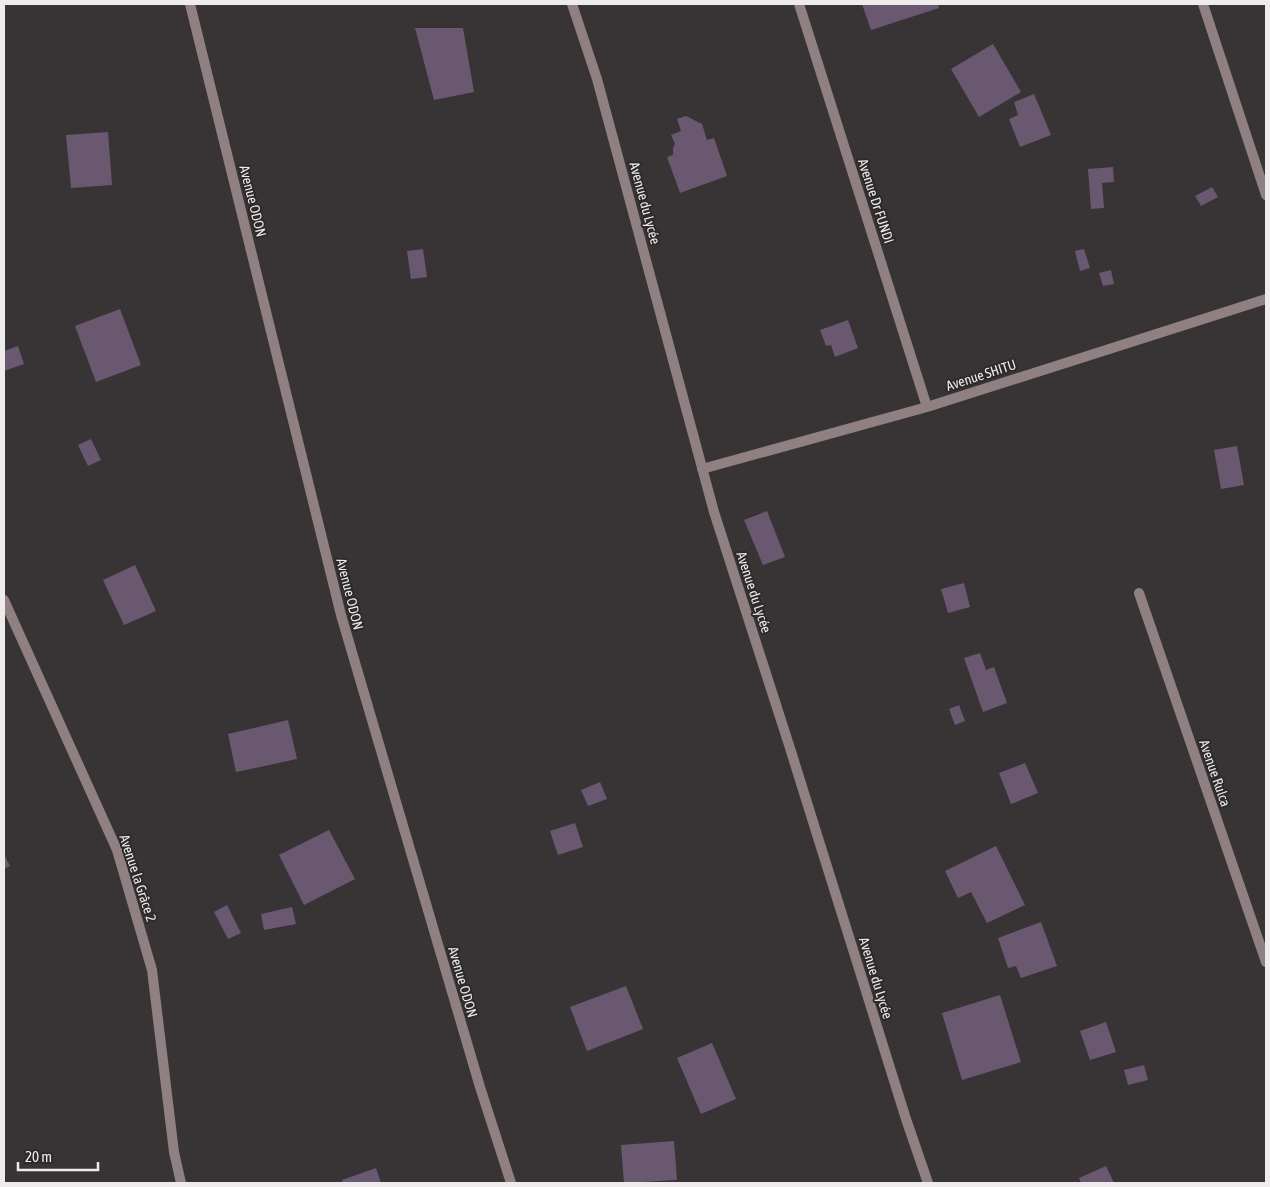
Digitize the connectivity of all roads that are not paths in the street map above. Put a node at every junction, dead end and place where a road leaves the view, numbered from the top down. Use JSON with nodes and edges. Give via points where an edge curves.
{"nodes":[{"id":1,"x":190,"y":4,"type":"edge"},
{"id":2,"x":572,"y":4,"type":"edge"},
{"id":3,"x":799,"y":4,"type":"edge"},
{"id":4,"x":1204,"y":4,"type":"edge"},
{"id":5,"x":1266,"y":195,"type":"edge"},
{"id":6,"x":1266,"y":299,"type":"edge"},
{"id":7,"x":927,"y":407,"type":"junction"},
{"id":8,"x":702,"y":469,"type":"junction"},
{"id":9,"x":1139,"y":593,"type":"dead end"},
{"id":10,"x":4,"y":600,"type":"edge"},
{"id":11,"x":1266,"y":962,"type":"edge"},
{"id":12,"x":181,"y":1183,"type":"edge"},
{"id":13,"x":511,"y":1183,"type":"edge"},
{"id":14,"x":928,"y":1183,"type":"edge"}],
"edges":[{"from":1,"to":13,"type":"street","name":"Avenue ODON","via":[[341,615]]},
{"from":2,"to":8,"type":"street","name":"Avenue du Lycée","via":[[597,79]]},
{"from":3,"to":7,"type":"street","name":"Avenue Dr FUNDI"},
{"from":4,"to":5,"type":"street"},
{"from":6,"to":7,"type":"street","name":"Avenue SHITU"},
{"from":7,"to":8,"type":"street","name":"Avenue SHITU"},
{"from":8,"to":14,"type":"street","name":"Avenue du Lycée"},
{"from":9,"to":11,"type":"street","name":"Avenue Rulca"},
{"from":10,"to":12,"type":"street","name":"Avenue la Grâce 2","via":[[118,850],[152,970],[174,1152]]}]}
